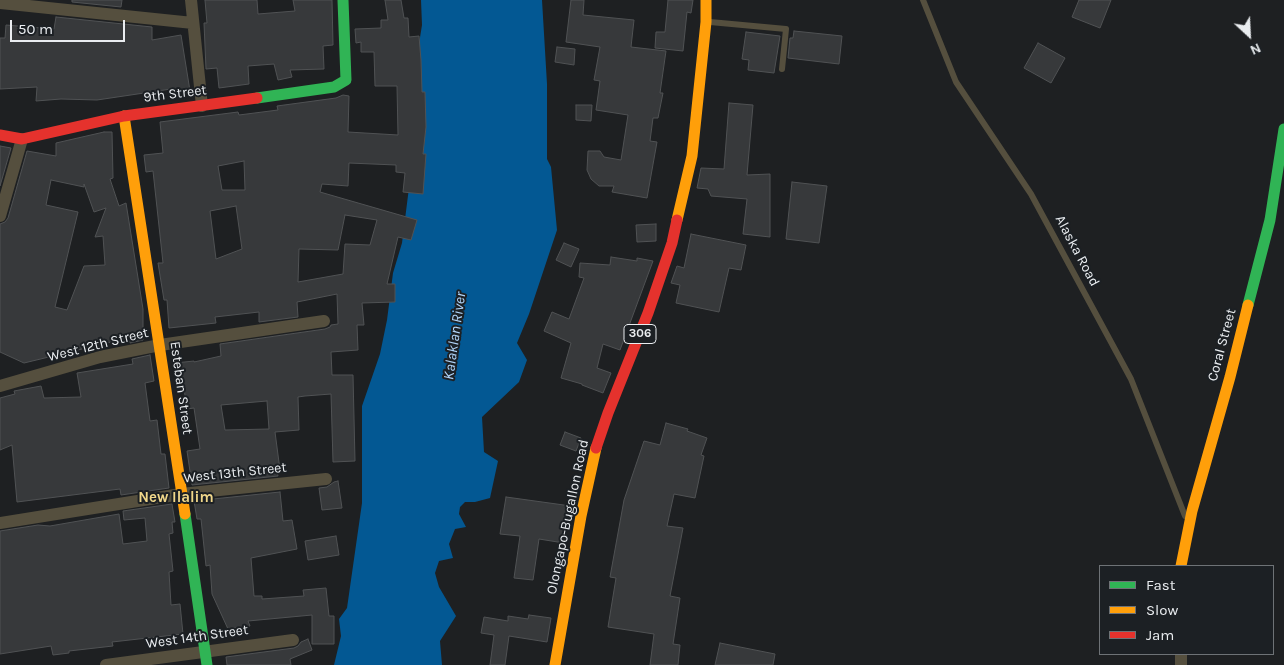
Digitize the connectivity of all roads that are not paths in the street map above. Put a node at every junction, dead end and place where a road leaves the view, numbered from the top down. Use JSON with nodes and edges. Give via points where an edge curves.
{"nodes":[{"id":1,"x":191,"y":0,"type":"edge"},
{"id":2,"x":343,"y":0,"type":"edge"},
{"id":3,"x":706,"y":0,"type":"edge"},
{"id":4,"x":923,"y":0,"type":"edge"},
{"id":5,"x":0,"y":3,"type":"edge"},
{"id":6,"x":706,"y":22,"type":"junction"},
{"id":7,"x":192,"y":23,"type":"junction"},
{"id":8,"x":782,"y":69,"type":"dead end"},
{"id":9,"x":202,"y":106,"type":"junction"},
{"id":10,"x":124,"y":116,"type":"junction"},
{"id":11,"x":1284,"y":129,"type":"edge"},
{"id":12,"x":0,"y":134,"type":"edge"},
{"id":13,"x":22,"y":139,"type":"junction"},
{"id":14,"x":0,"y":216,"type":"edge"},
{"id":15,"x":324,"y":321,"type":"dead end"},
{"id":16,"x":160,"y":345,"type":"junction"},
{"id":17,"x":0,"y":386,"type":"edge"},
{"id":18,"x":326,"y":478,"type":"dead end"},
{"id":19,"x":181,"y":494,"type":"junction"},
{"id":20,"x":0,"y":523,"type":"edge"},
{"id":21,"x":1189,"y":526,"type":"junction"},
{"id":22,"x":1181,"y":565,"type":"edge"},
{"id":23,"x":293,"y":640,"type":"dead end"},
{"id":24,"x":206,"y":650,"type":"junction"},
{"id":25,"x":106,"y":665,"type":"edge"},
{"id":26,"x":207,"y":665,"type":"edge"},
{"id":27,"x":555,"y":665,"type":"edge"}],
"edges":[{"from":1,"to":7,"type":"street"},
{"from":2,"to":9,"type":"street","name":"9th Street","via":[[344,82],[334,87]]},
{"from":3,"to":6,"type":"street","name":"Olongapo-Bugallon Road","number":"306"},
{"from":4,"to":21,"type":"lane","name":"Alaska Road","via":[[956,82],[1031,194],[1131,379]]},
{"from":5,"to":7,"type":"street"},
{"from":6,"to":8,"type":"lane","via":[[786,29]]},
{"from":6,"to":27,"type":"street","name":"Olongapo-Bugallon Road","number":"306","via":[[692,156],[672,243],[594,454]]},
{"from":7,"to":9,"type":"street"},
{"from":9,"to":10,"type":"street","name":"9th Street"},
{"from":10,"to":13,"type":"street","name":"9th Street"},
{"from":10,"to":16,"type":"street","name":"Esteban Street"},
{"from":11,"to":21,"type":"street","name":"Coral Street","via":[[1270,220]]},
{"from":12,"to":13,"type":"street","name":"9th Street"},
{"from":13,"to":14,"type":"street"},
{"from":15,"to":16,"type":"street","name":"West 12th Street"},
{"from":16,"to":17,"type":"street","name":"West 12th Street","via":[[100,357]]},
{"from":16,"to":19,"type":"street","name":"Esteban Street"},
{"from":18,"to":19,"type":"street","name":"West 13th Street"},
{"from":19,"to":20,"type":"street","name":"West 13th Street"},
{"from":19,"to":24,"type":"street","name":"Esteban Street"},
{"from":21,"to":22,"type":"street","name":"Coral Street"},
{"from":23,"to":24,"type":"street","name":"West 14th Street"},
{"from":24,"to":25,"type":"street","name":"West 14th Street"},
{"from":24,"to":26,"type":"street","name":"Esteban Street"}]}
